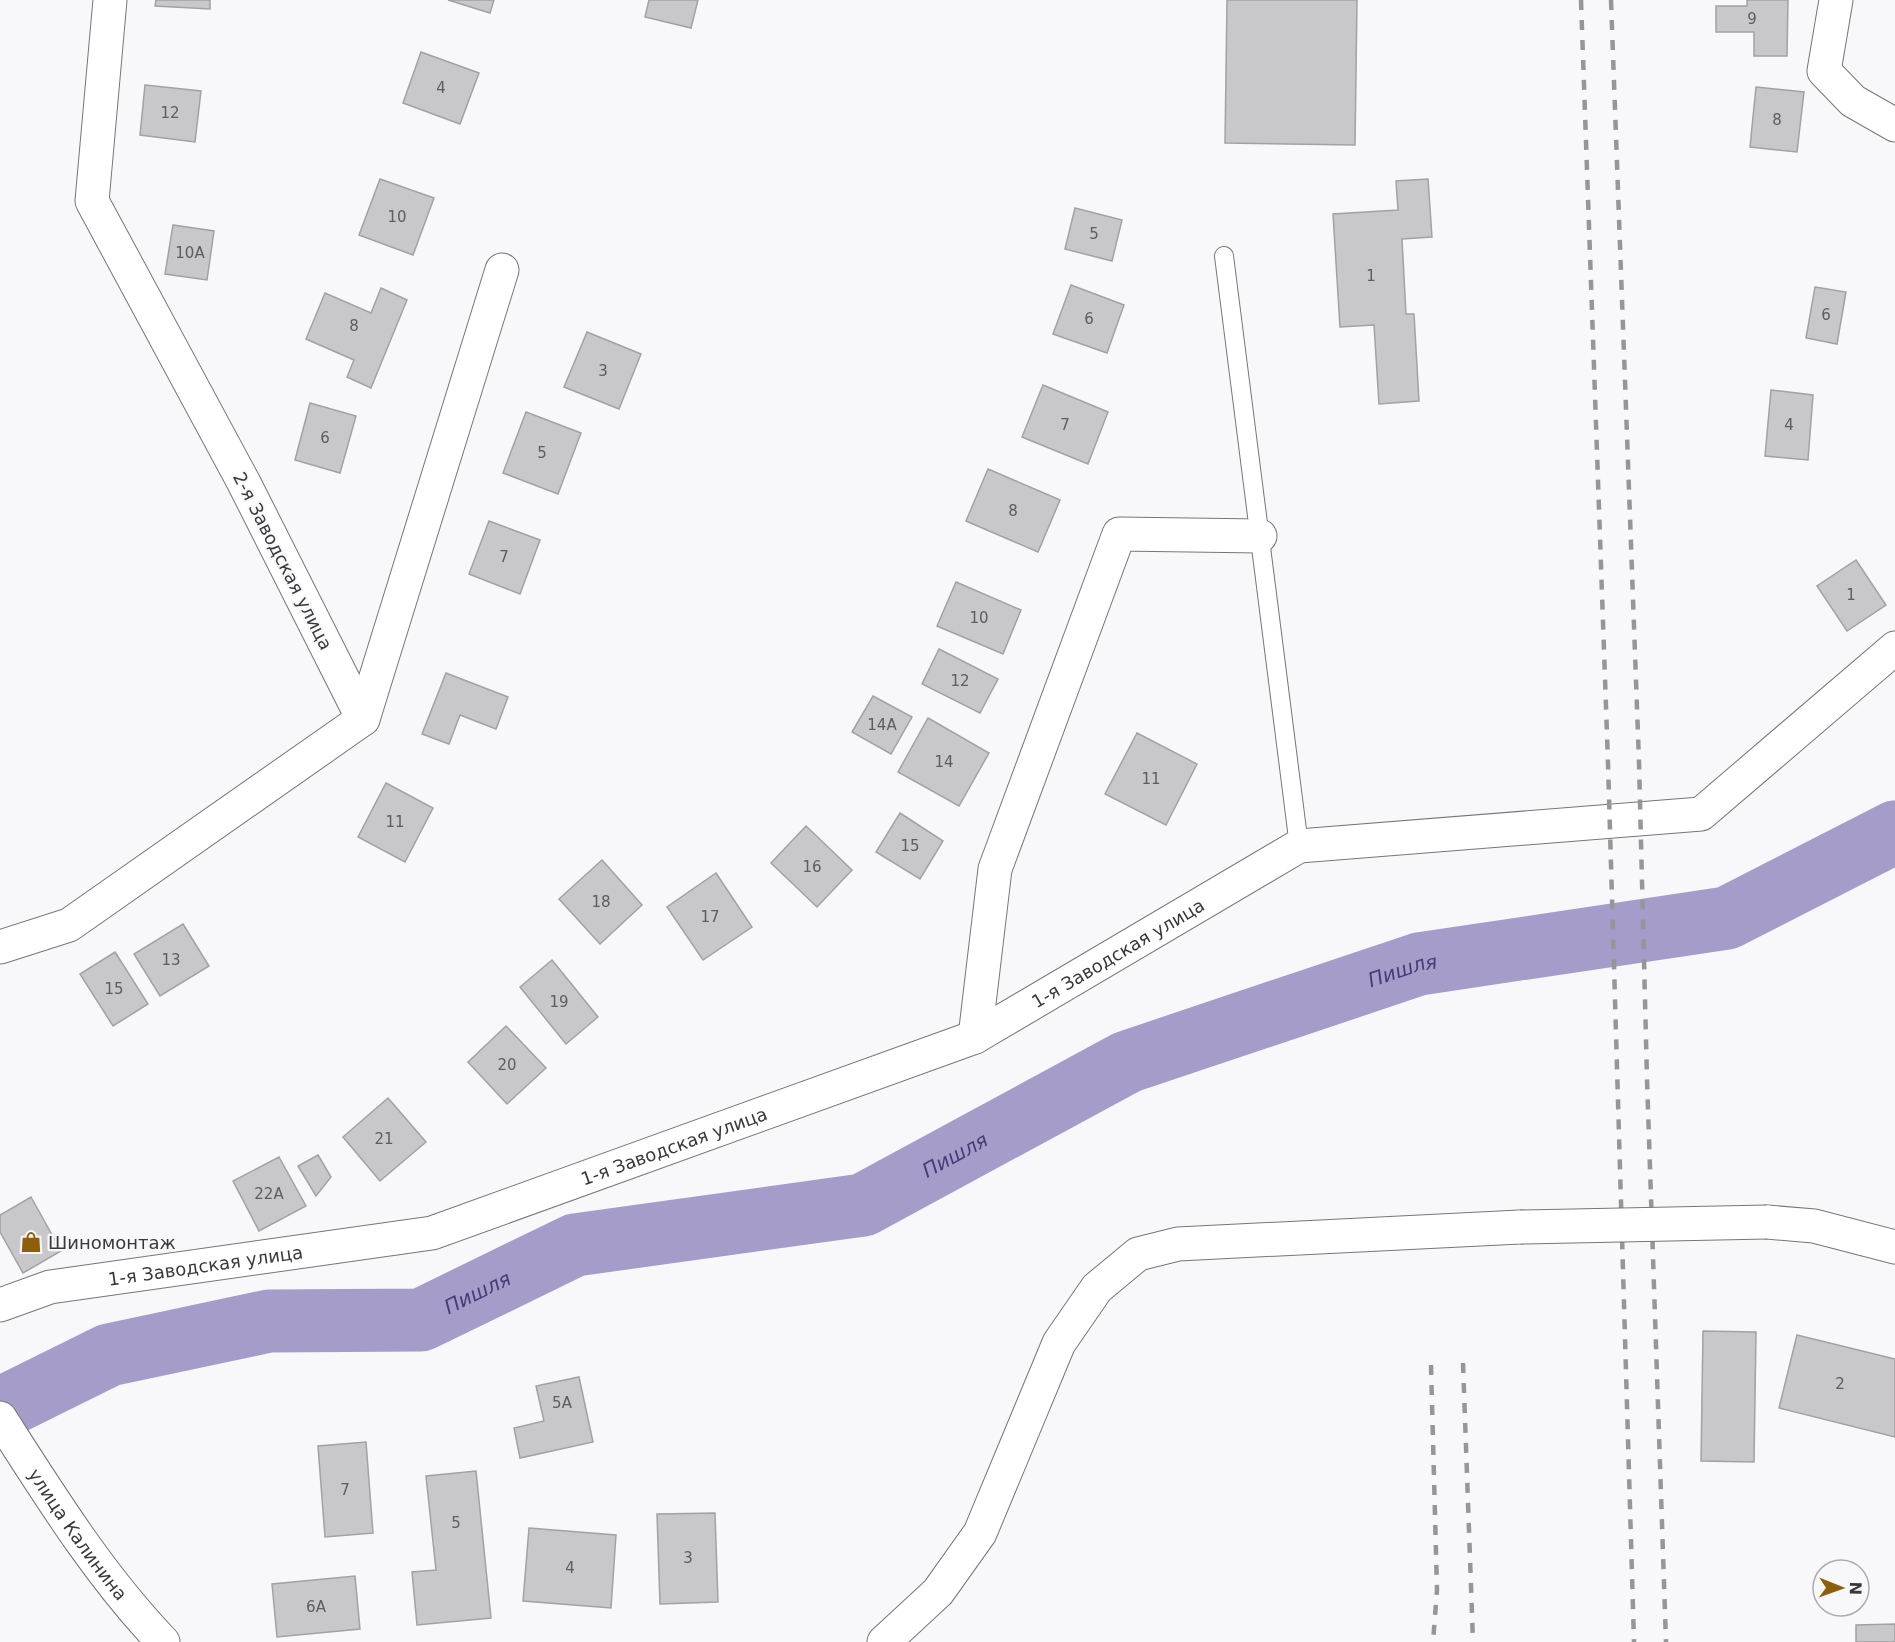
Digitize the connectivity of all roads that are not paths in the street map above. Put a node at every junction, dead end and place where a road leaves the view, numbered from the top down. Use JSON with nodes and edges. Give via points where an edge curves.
{"nodes":[{"id":1,"x":110,"y":0,"type":"edge"},
{"id":2,"x":1836,"y":0,"type":"edge"},
{"id":3,"x":1895,"y":125,"type":"edge"},
{"id":4,"x":1224,"y":256,"type":"dead end"},
{"id":5,"x":502,"y":270,"type":"dead end"},
{"id":6,"x":1260,"y":536,"type":"junction"},
{"id":7,"x":1895,"y":648,"type":"edge"},
{"id":8,"x":363,"y":719,"type":"junction"},
{"id":9,"x":1299,"y":846,"type":"junction"},
{"id":10,"x":0,"y":947,"type":"edge"},
{"id":11,"x":975,"y":1037,"type":"junction"},
{"id":12,"x":1895,"y":1247,"type":"edge"},
{"id":13,"x":0,"y":1305,"type":"edge"},
{"id":14,"x":0,"y":1418,"type":"edge"},
{"id":15,"x":163,"y":1642,"type":"edge"},
{"id":16,"x":884,"y":1642,"type":"edge"}],
"edges":[{"from":1,"to":8,"type":"street","name":"2-я Заводская улица","via":[[93,201],[244,483]]},
{"from":2,"to":3,"type":"street","via":[[1824,71],[1853,101]]},
{"from":4,"to":6,"type":"lane"},
{"from":5,"to":8,"type":"street"},
{"from":6,"to":9,"type":"lane"},
{"from":6,"to":11,"type":"street","via":[[1119,534],[995,869]]},
{"from":7,"to":9,"type":"street","via":[[1701,814]]},
{"from":8,"to":10,"type":"street","via":[[69,925]]},
{"from":9,"to":11,"type":"street","name":"1-я Заводская улица"},
{"from":11,"to":13,"type":"street","name":"1-я Заводская улица","via":[[432,1233],[50,1287]]},
{"from":12,"to":16,"type":"street","bridge":true,"via":[[1814,1227],[1767,1222],[1520,1227],[1178,1244],[1138,1254],[1097,1288],[1059,1343],[980,1533],[938,1592]]},
{"from":14,"to":15,"type":"street","name":"улица Калинина","via":[[126,1603]]}]}
